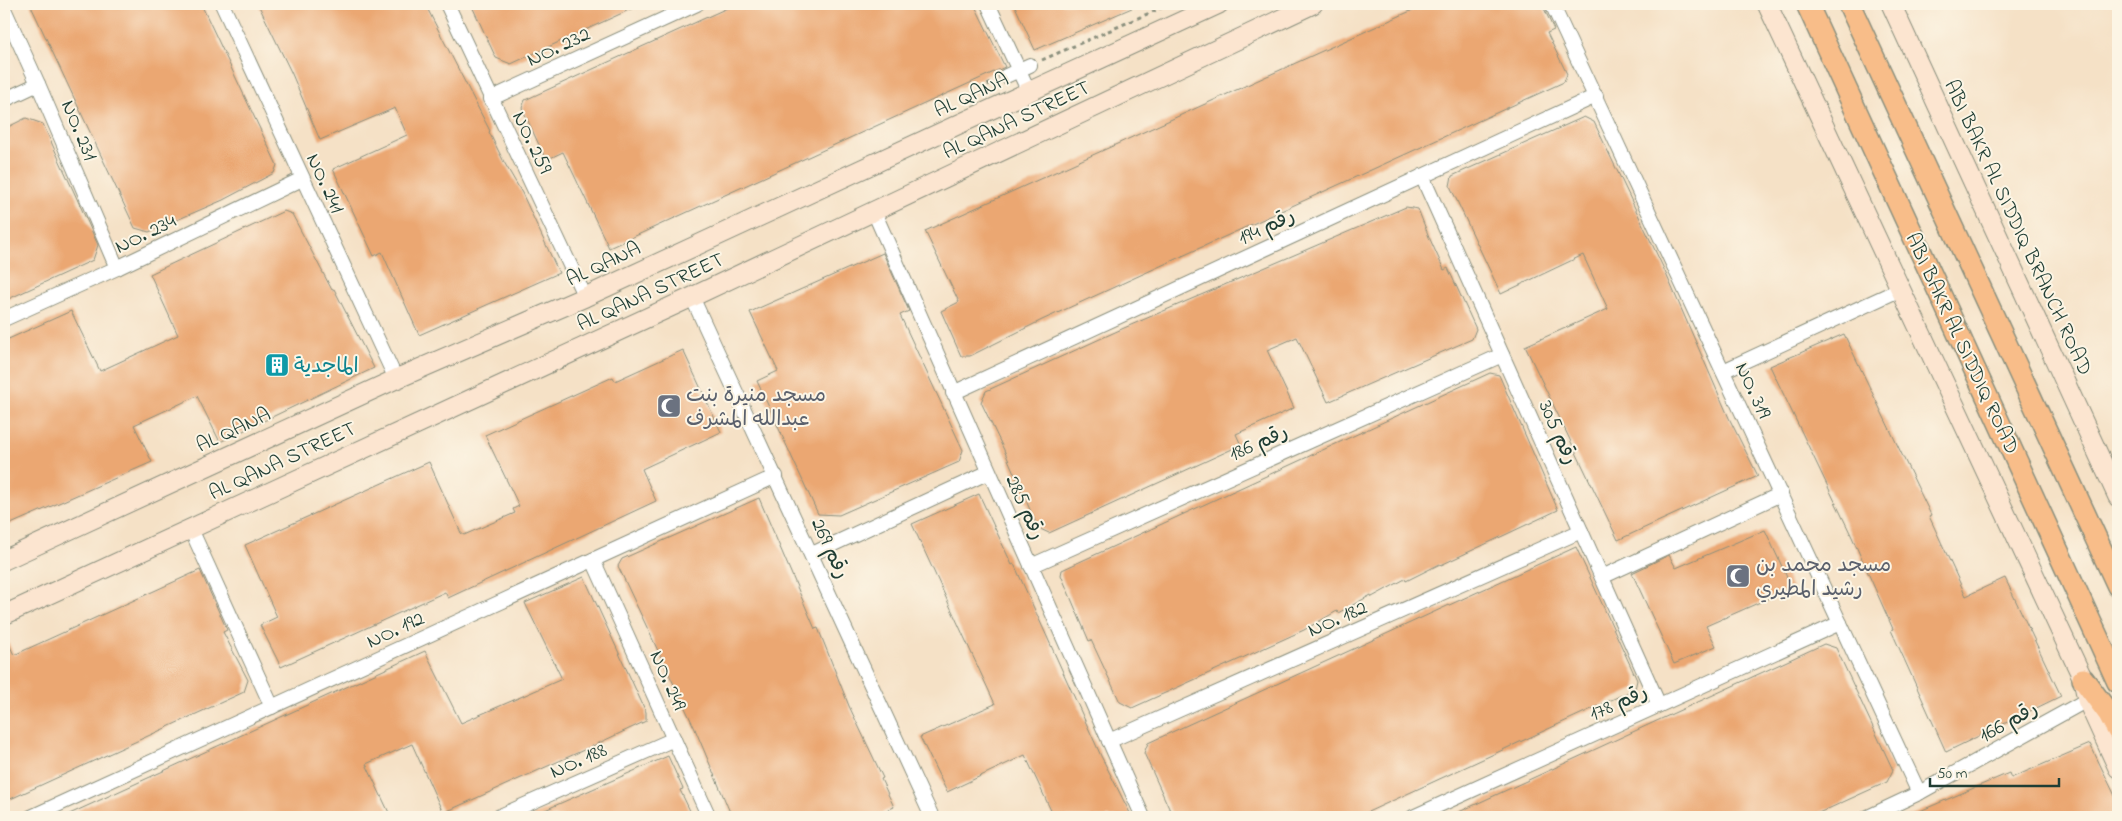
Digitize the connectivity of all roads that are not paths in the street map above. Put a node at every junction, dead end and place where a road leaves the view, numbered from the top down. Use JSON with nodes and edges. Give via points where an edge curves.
{"nodes":[{"id":1,"x":222,"y":4,"type":"edge"},
{"id":2,"x":447,"y":4,"type":"edge"},
{"id":3,"x":697,"y":4,"type":"edge"},
{"id":4,"x":988,"y":4,"type":"edge"},
{"id":5,"x":1219,"y":4,"type":"edge"},
{"id":6,"x":1313,"y":4,"type":"edge"},
{"id":7,"x":1552,"y":4,"type":"edge"},
{"id":8,"x":1767,"y":4,"type":"edge"},
{"id":9,"x":1808,"y":4,"type":"edge"},
{"id":10,"x":1849,"y":4,"type":"edge"},
{"id":11,"x":1891,"y":4,"type":"edge"},
{"id":12,"x":4,"y":9,"type":"edge"},
{"id":13,"x":1025,"y":68,"type":"junction"},
{"id":14,"x":1006,"y":76,"type":"dead end"},
{"id":15,"x":38,"y":84,"type":"junction"},
{"id":16,"x":1029,"y":92,"type":"junction"},
{"id":17,"x":1596,"y":96,"type":"junction"},
{"id":18,"x":490,"y":99,"type":"junction"},
{"id":19,"x":4,"y":100,"type":"edge"},
{"id":20,"x":1422,"y":176,"type":"junction"},
{"id":21,"x":302,"y":179,"type":"junction"},
{"id":22,"x":874,"y":212,"type":"junction"},
{"id":23,"x":118,"y":268,"type":"junction"},
{"id":24,"x":1901,"y":288,"type":"junction"},
{"id":25,"x":692,"y":296,"type":"junction"},
{"id":26,"x":585,"y":297,"type":"junction"},
{"id":27,"x":4,"y":319,"type":"edge"},
{"id":28,"x":1502,"y":354,"type":"junction"},
{"id":29,"x":1723,"y":371,"type":"junction"},
{"id":30,"x":396,"y":378,"type":"junction"},
{"id":31,"x":954,"y":393,"type":"junction"},
{"id":32,"x":989,"y":472,"type":"junction"},
{"id":33,"x":776,"y":476,"type":"junction"},
{"id":34,"x":1780,"y":494,"type":"junction"},
{"id":35,"x":2118,"y":497,"type":"edge"},
{"id":36,"x":190,"y":527,"type":"junction"},
{"id":37,"x":1581,"y":531,"type":"junction"},
{"id":38,"x":812,"y":554,"type":"junction"},
{"id":39,"x":4,"y":560,"type":"edge"},
{"id":40,"x":594,"y":560,"type":"junction"},
{"id":41,"x":1031,"y":566,"type":"junction"},
{"id":42,"x":1602,"y":577,"type":"junction"},
{"id":43,"x":2118,"y":586,"type":"edge"},
{"id":44,"x":4,"y":615,"type":"edge"},
{"id":45,"x":1840,"y":623,"type":"junction"},
{"id":46,"x":2083,"y":679,"type":"junction"},
{"id":47,"x":2118,"y":682,"type":"edge"},
{"id":48,"x":2087,"y":700,"type":"junction"},
{"id":49,"x":1659,"y":705,"type":"junction"},
{"id":50,"x":272,"y":707,"type":"junction"},
{"id":51,"x":2118,"y":732,"type":"edge"},
{"id":52,"x":674,"y":739,"type":"junction"},
{"id":53,"x":1109,"y":741,"type":"junction"},
{"id":54,"x":2118,"y":768,"type":"edge"},
{"id":55,"x":1919,"y":793,"type":"junction"},
{"id":56,"x":1430,"y":814,"type":"edge"},
{"id":57,"x":31,"y":817,"type":"edge"},
{"id":58,"x":498,"y":817,"type":"edge"},
{"id":59,"x":709,"y":817,"type":"edge"},
{"id":60,"x":932,"y":817,"type":"edge"},
{"id":61,"x":1143,"y":817,"type":"edge"},
{"id":62,"x":1413,"y":817,"type":"edge"},
{"id":63,"x":1868,"y":817,"type":"edge"}],
"edges":[{"from":1,"to":21,"type":"street","name":"NO. 241"},
{"from":2,"to":18,"type":"street","name":"NO. 259"},
{"from":3,"to":18,"type":"street","name":"NO. 232"},
{"from":4,"to":13,"type":"street"},
{"from":5,"to":16,"type":"street","name":"AL QANA"},
{"from":6,"to":22,"type":"street","name":"AL QANA STREET"},
{"from":7,"to":17,"type":"street","name":"NO. 319"},
{"from":8,"to":24,"type":"street"},
{"from":9,"to":47,"type":"main road","name":"ABI BAKR AL SIDDIQ ROAD"},
{"from":10,"to":43,"type":"main road","name":"ABI BAKR AL SIDDIQ ROAD"},
{"from":11,"to":35,"type":"street","name":"ABI BAKR AL SIDDIQ BRANCH ROAD"},
{"from":12,"to":15,"type":"street","name":"NO. 231"},
{"from":13,"to":14,"type":"street"},
{"from":13,"to":16,"type":"street"},
{"from":15,"to":19,"type":"street"},
{"from":15,"to":23,"type":"street","name":"NO. 231"},
{"from":16,"to":26,"type":"street","name":"AL QANA"},
{"from":17,"to":20,"type":"street","name":"رقم 194"},
{"from":17,"to":29,"type":"street","name":"NO. 319"},
{"from":18,"to":26,"type":"street","name":"NO. 259"},
{"from":20,"to":28,"type":"street","name":"رقم 305"},
{"from":20,"to":31,"type":"street","name":"رقم 194"},
{"from":21,"to":23,"type":"street","name":"NO. 234"},
{"from":21,"to":30,"type":"street","name":"NO. 241"},
{"from":22,"to":25,"type":"street","name":"AL QANA STREET"},
{"from":22,"to":31,"type":"street","name":"رقم 285"},
{"from":23,"to":27,"type":"street","name":"NO. 234"},
{"from":24,"to":29,"type":"street"},
{"from":24,"to":46,"type":"street"},
{"from":25,"to":33,"type":"street","name":"رقم 269"},
{"from":25,"to":36,"type":"street","name":"AL QANA STREET"},
{"from":26,"to":30,"type":"street","name":"AL QANA"},
{"from":28,"to":37,"type":"street","name":"رقم 305"},
{"from":28,"to":41,"type":"street","name":"رقم 186"},
{"from":29,"to":34,"type":"street","name":"NO. 319"},
{"from":30,"to":39,"type":"street","name":"AL QANA"},
{"from":31,"to":32,"type":"street","name":"رقم 285"},
{"from":32,"to":38,"type":"street"},
{"from":32,"to":41,"type":"street","name":"رقم 285"},
{"from":33,"to":38,"type":"street","name":"رقم 269"},
{"from":33,"to":40,"type":"street","name":"NO. 192"},
{"from":34,"to":42,"type":"street"},
{"from":34,"to":45,"type":"street","name":"NO. 319"},
{"from":36,"to":44,"type":"street","name":"AL QANA STREET"},
{"from":36,"to":50,"type":"street"},
{"from":37,"to":42,"type":"street","name":"رقم 305"},
{"from":37,"to":53,"type":"street","name":"NO. 182"},
{"from":38,"to":60,"type":"street","name":"رقم 269"},
{"from":40,"to":50,"type":"street","name":"NO. 192"},
{"from":40,"to":52,"type":"street","name":"NO. 249"},
{"from":41,"to":53,"type":"street","name":"رقم 285"},
{"from":42,"to":49,"type":"street","name":"رقم 305"},
{"from":45,"to":49,"type":"street","name":"رقم 178"},
{"from":45,"to":55,"type":"street","name":"NO. 319"},
{"from":46,"to":48,"type":"street"},
{"from":46,"to":51,"type":"main road"},
{"from":48,"to":54,"type":"street"},
{"from":48,"to":55,"type":"street","name":"رقم 166"},
{"from":49,"to":56,"type":"street","name":"رقم 178"},
{"from":50,"to":57,"type":"street","name":"NO. 192"},
{"from":52,"to":58,"type":"street","name":"NO. 188"},
{"from":52,"to":59,"type":"street","name":"NO. 249"},
{"from":53,"to":61,"type":"street","name":"رقم 285"},
{"from":55,"to":63,"type":"street","name":"رقم 166"},
{"from":56,"to":62,"type":"street","name":"رقم 178"}]}
